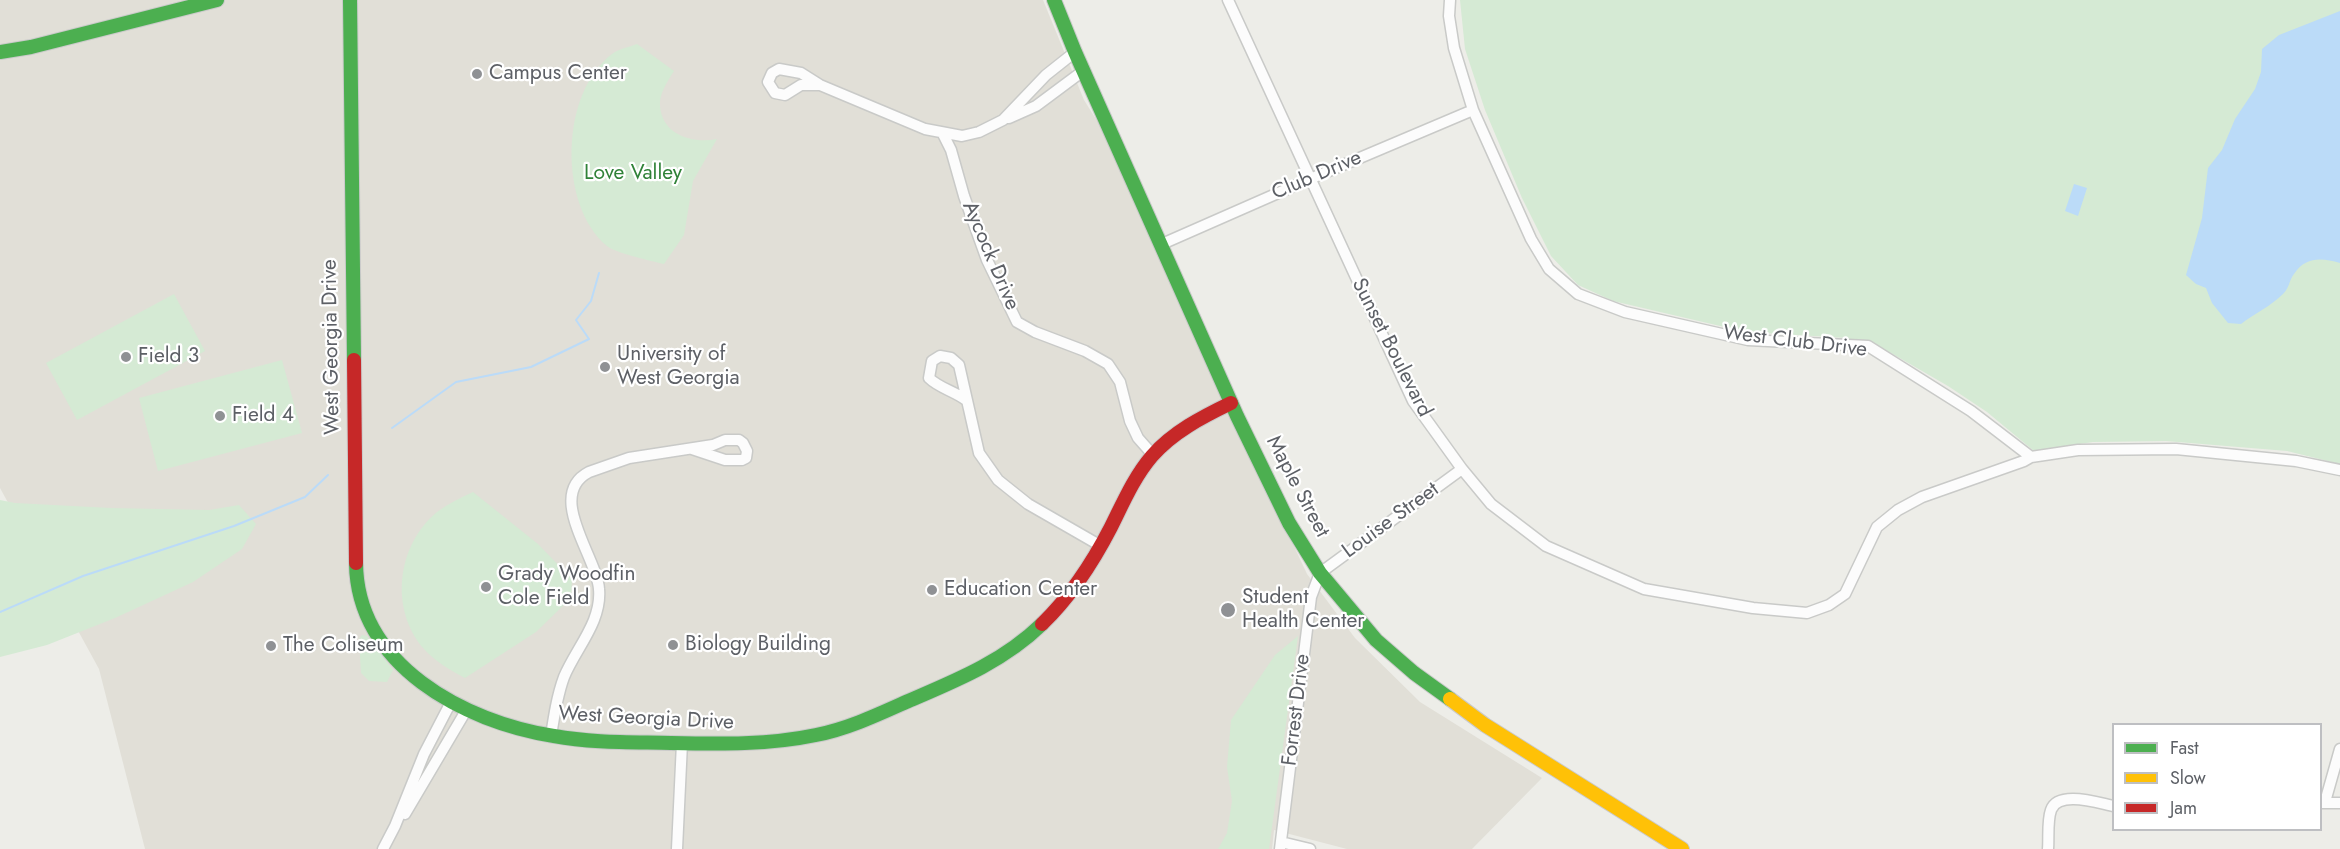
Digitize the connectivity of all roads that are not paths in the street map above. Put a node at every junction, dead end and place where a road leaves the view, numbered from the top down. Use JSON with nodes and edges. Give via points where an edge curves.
{"nodes":[{"id":1,"x":217,"y":0,"type":"edge"},
{"id":2,"x":350,"y":0,"type":"edge"},
{"id":3,"x":1054,"y":0,"type":"edge"},
{"id":4,"x":1228,"y":0,"type":"edge"},
{"id":5,"x":1450,"y":0,"type":"edge"},
{"id":6,"x":0,"y":52,"type":"edge"},
{"id":7,"x":1075,"y":52,"type":"junction"},
{"id":8,"x":1083,"y":71,"type":"junction"},
{"id":9,"x":820,"y":85,"type":"dead end"},
{"id":10,"x":1473,"y":110,"type":"junction"},
{"id":11,"x":1003,"y":120,"type":"junction"},
{"id":12,"x":943,"y":134,"type":"junction"},
{"id":13,"x":1310,"y":179,"type":"junction"},
{"id":14,"x":1162,"y":244,"type":"junction"},
{"id":15,"x":966,"y":400,"type":"dead end"},
{"id":16,"x":1231,"y":403,"type":"junction"},
{"id":17,"x":692,"y":449,"type":"dead end"},
{"id":18,"x":1153,"y":454,"type":"junction"},
{"id":19,"x":2031,"y":457,"type":"junction"},
{"id":20,"x":1462,"y":469,"type":"junction"},
{"id":21,"x":2340,"y":470,"type":"edge"},
{"id":22,"x":1101,"y":546,"type":"junction"},
{"id":23,"x":1320,"y":573,"type":"junction"},
{"id":24,"x":451,"y":702,"type":"junction"},
{"id":25,"x":467,"y":709,"type":"junction"},
{"id":26,"x":551,"y":736,"type":"junction"},
{"id":27,"x":682,"y":743,"type":"junction"},
{"id":28,"x":2340,"y":749,"type":"edge"},
{"id":29,"x":2323,"y":803,"type":"edge"},
{"id":30,"x":2340,"y":803,"type":"edge"},
{"id":31,"x":2112,"y":806,"type":"edge"},
{"id":32,"x":395,"y":826,"type":"junction"},
{"id":33,"x":1281,"y":846,"type":"edge"},
{"id":34,"x":383,"y":849,"type":"edge"},
{"id":35,"x":677,"y":849,"type":"edge"},
{"id":36,"x":1310,"y":849,"type":"edge"},
{"id":37,"x":1682,"y":849,"type":"edge"},
{"id":38,"x":2048,"y":849,"type":"edge"}],
"edges":[{"from":1,"to":6,"type":"street"},
{"from":2,"to":24,"type":"street","name":"West Georgia Drive","via":[[356,578],[368,620],[383,645],[407,671]]},
{"from":3,"to":7,"type":"street","name":"Maple Street"},
{"from":4,"to":13,"type":"street","name":"Sunset Boulevard"},
{"from":5,"to":10,"type":"street","name":"West Club Drive","via":[[1454,48]]},
{"from":7,"to":8,"type":"street","name":"Maple Street"},
{"from":7,"to":11,"type":"street","via":[[1046,75]]},
{"from":8,"to":11,"type":"street","via":[[1036,106]]},
{"from":8,"to":14,"type":"street","name":"Maple Street"},
{"from":9,"to":12,"type":"street"},
{"from":10,"to":13,"type":"street","name":"Club Drive"},
{"from":10,"to":19,"type":"street","name":"West Club Drive","via":[[1531,239],[1550,269],[1578,294],[1625,312],[1748,340],[1868,346],[1971,411]]},
{"from":11,"to":12,"type":"street","via":[[962,136]]},
{"from":12,"to":18,"type":"street","name":"Aycock Drive","via":[[984,252],[1017,322],[1108,364],[1120,382],[1138,438]]},
{"from":13,"to":14,"type":"street","name":"Club Drive"},
{"from":13,"to":20,"type":"street","name":"Sunset Boulevard","via":[[1413,401]]},
{"from":14,"to":16,"type":"street","name":"Maple Street"},
{"from":15,"to":22,"type":"street","via":[[979,453],[998,480],[1028,504]]},
{"from":16,"to":18,"type":"street","name":"West Georgia Drive","via":[[1182,429]]},
{"from":16,"to":23,"type":"street","name":"Maple Street","via":[[1289,523]]},
{"from":17,"to":26,"type":"street","via":[[628,458],[589,472],[576,485],[572,510],[599,582],[599,605],[562,683]]},
{"from":18,"to":22,"type":"street","name":"West Georgia Drive"},
{"from":19,"to":20,"type":"street","name":"Sunset Boulevard","via":[[1922,497],[1898,510],[1877,527],[1845,594],[1807,613],[1644,589],[1546,546],[1491,504]]},
{"from":19,"to":21,"type":"street","via":[[2078,450],[2176,449],[2296,461]]},
{"from":20,"to":23,"type":"street","name":"Louise Street"},
{"from":22,"to":27,"type":"street","name":"West Georgia Drive","via":[[1082,580],[1053,616],[997,660],[938,688],[820,735],[743,744]]},
{"from":23,"to":33,"type":"street","name":"Forrest Drive","via":[[1311,597]]},
{"from":23,"to":37,"type":"street","name":"Maple Street","via":[[1376,640],[1414,673],[1485,725]]},
{"from":24,"to":25,"type":"street","name":"West Georgia Drive"},
{"from":24,"to":32,"type":"street","via":[[424,754]]},
{"from":25,"to":26,"type":"street","name":"West Georgia Drive"},
{"from":25,"to":32,"type":"street"},
{"from":26,"to":27,"type":"street","name":"West Georgia Drive"},
{"from":27,"to":35,"type":"street"},
{"from":28,"to":29,"type":"street"},
{"from":29,"to":30,"type":"street"},
{"from":31,"to":38,"type":"street","via":[[2064,798],[2056,802],[2051,810]]},
{"from":32,"to":34,"type":"street"},
{"from":33,"to":36,"type":"street"}]}
